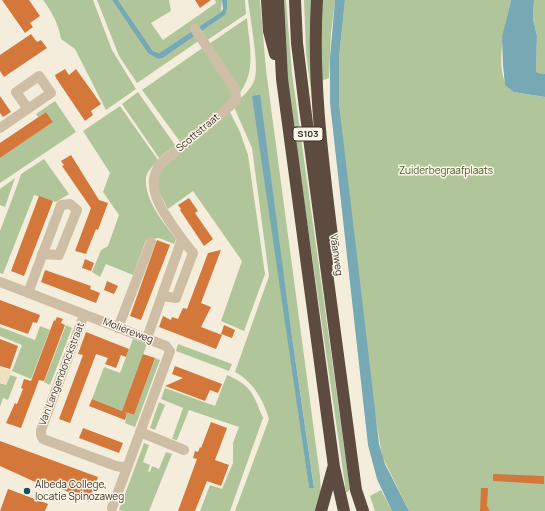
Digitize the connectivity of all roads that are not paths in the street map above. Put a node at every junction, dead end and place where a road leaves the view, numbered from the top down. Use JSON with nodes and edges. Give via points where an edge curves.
{"nodes":[{"id":1,"x":267,"y":0,"type":"edge"},
{"id":2,"x":278,"y":0,"type":"edge"},
{"id":3,"x":295,"y":0,"type":"edge"},
{"id":4,"x":317,"y":0,"type":"edge"},
{"id":5,"x":197,"y":31,"type":"dead end"},
{"id":6,"x":282,"y":80,"type":"junction"},
{"id":7,"x":28,"y":109,"type":"dead end"},
{"id":8,"x":0,"y":128,"type":"edge"},
{"id":9,"x":182,"y":239,"type":"junction"},
{"id":10,"x":151,"y":242,"type":"dead end"},
{"id":11,"x":42,"y":254,"type":"junction"},
{"id":12,"x":326,"y":268,"type":"junction"},
{"id":13,"x":0,"y":282,"type":"edge"},
{"id":14,"x":28,"y":293,"type":"junction"},
{"id":15,"x":162,"y":296,"type":"junction"},
{"id":16,"x":84,"y":315,"type":"junction"},
{"id":17,"x":118,"y":328,"type":"junction"},
{"id":18,"x":147,"y":338,"type":"junction"},
{"id":19,"x":140,"y":432,"type":"junction"},
{"id":20,"x":184,"y":450,"type":"dead end"},
{"id":21,"x":334,"y":466,"type":"junction"},
{"id":22,"x":127,"y":468,"type":"junction"},
{"id":23,"x":356,"y":490,"type":"junction"},
{"id":24,"x":112,"y":508,"type":"dead end"},
{"id":25,"x":321,"y":511,"type":"edge"},
{"id":26,"x":344,"y":511,"type":"edge"},
{"id":27,"x":353,"y":511,"type":"edge"},
{"id":28,"x":363,"y":511,"type":"edge"}],
"edges":[{"from":1,"to":6,"type":"highway","number":"S103","via":[[269,31]]},
{"from":2,"to":6,"type":"highway","number":"S103"},
{"from":3,"to":12,"type":"highway","name":"Vaanweg","number":"S103","via":[[297,42]]},
{"from":4,"to":12,"type":"highway","number":"S103","via":[[318,93],[333,244]]},
{"from":5,"to":9,"type":"street","name":"Scottstraat","via":[[235,89],[236,99],[154,171],[154,187],[160,207]]},
{"from":6,"to":21,"type":"highway","number":"S103"},
{"from":7,"to":8,"type":"street"},
{"from":9,"to":15,"type":"street"},
{"from":9,"to":15,"type":"street","name":"Scottstraat","via":[[193,253],[176,298]]},
{"from":10,"to":17,"type":"street"},
{"from":11,"to":11,"type":"street","via":[[59,255],[77,210],[70,204],[61,205]]},
{"from":11,"to":14,"type":"street"},
{"from":12,"to":23,"type":"highway","name":"Vaanweg","number":"S103"},
{"from":13,"to":14,"type":"street","name":"Molièreweg"},
{"from":14,"to":16,"type":"street","name":"Molièreweg"},
{"from":15,"to":18,"type":"street"},
{"from":16,"to":17,"type":"street","name":"Molièreweg"},
{"from":16,"to":22,"type":"street","name":"Van Langendonckstraat","via":[[41,435],[43,439]]},
{"from":17,"to":18,"type":"street","name":"Molièreweg"},
{"from":18,"to":19,"type":"street","name":"Molièreweg","via":[[166,346],[170,351]]},
{"from":19,"to":20,"type":"street"},
{"from":19,"to":22,"type":"street"},
{"from":21,"to":25,"type":"highway"},
{"from":21,"to":26,"type":"highway","number":"S103"},
{"from":22,"to":24,"type":"street"},
{"from":23,"to":27,"type":"highway"},
{"from":23,"to":28,"type":"highway","name":"Vaanweg","number":"S103"}]}
